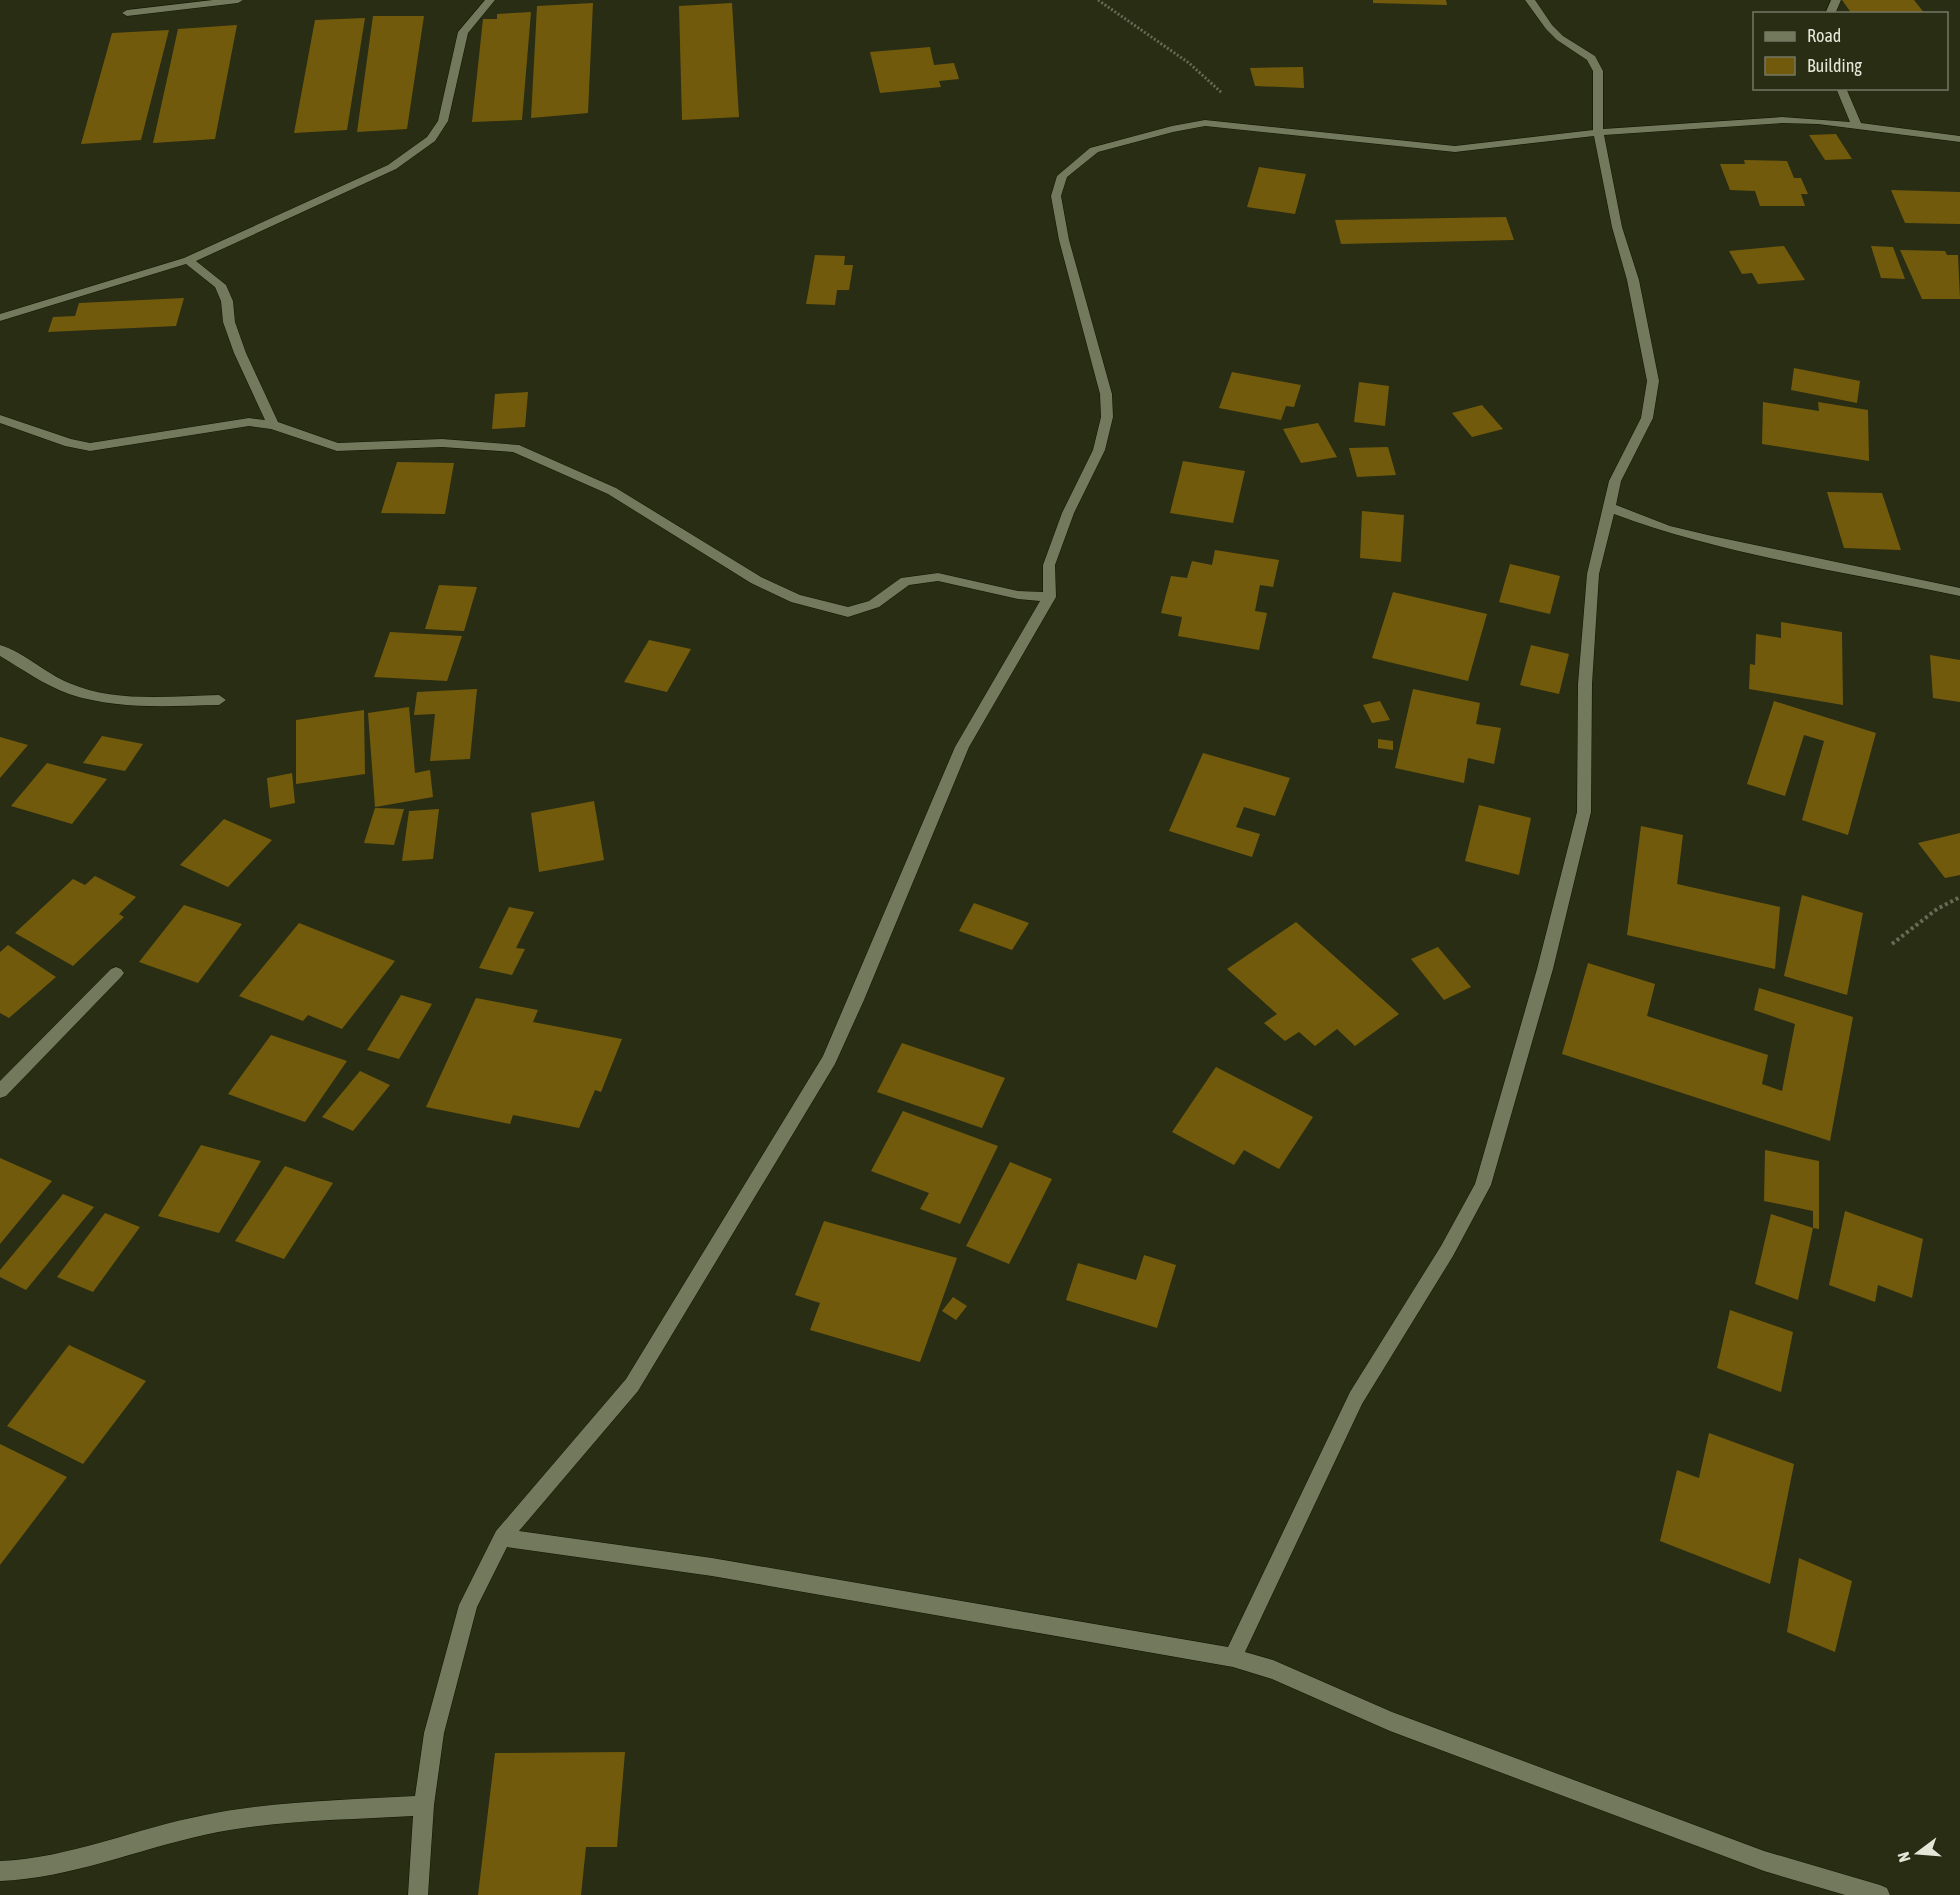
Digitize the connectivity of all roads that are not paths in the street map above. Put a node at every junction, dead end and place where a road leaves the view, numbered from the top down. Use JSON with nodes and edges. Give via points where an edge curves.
{"nodes":[{"id":1,"x":238,"y":0,"type":"edge"},
{"id":2,"x":490,"y":0,"type":"edge"},
{"id":3,"x":1530,"y":0,"type":"edge"},
{"id":4,"x":127,"y":13,"type":"dead end"},
{"id":5,"x":1842,"y":90,"type":"edge"},
{"id":6,"x":1857,"y":126,"type":"junction"},
{"id":7,"x":1598,"y":132,"type":"junction"},
{"id":8,"x":1960,"y":139,"type":"edge"},
{"id":9,"x":188,"y":261,"type":"junction"},
{"id":10,"x":0,"y":318,"type":"edge"},
{"id":11,"x":0,"y":419,"type":"edge"},
{"id":12,"x":273,"y":425,"type":"junction"},
{"id":13,"x":1608,"y":507,"type":"junction"},
{"id":14,"x":1960,"y":592,"type":"edge"},
{"id":15,"x":1049,"y":597,"type":"junction"},
{"id":16,"x":0,"y":650,"type":"edge"},
{"id":17,"x":219,"y":700,"type":"dead end"},
{"id":18,"x":116,"y":974,"type":"dead end"},
{"id":19,"x":0,"y":1091,"type":"edge"},
{"id":20,"x":502,"y":1537,"type":"junction"},
{"id":21,"x":1233,"y":1657,"type":"junction"},
{"id":22,"x":424,"y":1804,"type":"junction"},
{"id":23,"x":0,"y":1871,"type":"edge"},
{"id":24,"x":418,"y":1895,"type":"edge"},
{"id":25,"x":1880,"y":1895,"type":"edge"}],
"edges":[{"from":1,"to":4,"type":"street"},
{"from":2,"to":9,"type":"street","via":[[463,32],[443,121],[430,139],[392,166]]},
{"from":3,"to":7,"type":"street","via":[[1549,27],[1591,58],[1598,71]]},
{"from":5,"to":6,"type":"street"},
{"from":6,"to":7,"type":"street","via":[[1782,120]]},
{"from":6,"to":8,"type":"street"},
{"from":7,"to":13,"type":"street","via":[[1653,381],[1647,418],[1615,481]]},
{"from":7,"to":15,"type":"street","via":[[1455,149],[1205,123],[1094,150],[1077,162],[1062,176],[1056,196],[1064,240],[1106,394],[1107,417],[1099,450],[1068,513],[1049,565]]},
{"from":9,"to":10,"type":"street"},
{"from":9,"to":12,"type":"street","via":[[220,285],[240,353]]},
{"from":11,"to":12,"type":"street","via":[[69,444],[90,447],[249,422]]},
{"from":12,"to":15,"type":"street","via":[[337,447],[442,443],[515,448],[612,491],[766,585],[796,599],[848,612],[874,604],[906,581],[938,577],[1018,595]]},
{"from":13,"to":14,"type":"street","via":[[1667,529],[1712,540]]},
{"from":13,"to":21,"type":"street","via":[[1593,585],[1585,684],[1584,812],[1545,969],[1483,1185],[1356,1398]]},
{"from":15,"to":20,"type":"street","via":[[962,747],[829,1059],[632,1385]]},
{"from":16,"to":17,"type":"street","via":[[82,692],[111,698]]},
{"from":18,"to":19,"type":"street"},
{"from":20,"to":21,"type":"street","via":[[712,1567]]},
{"from":20,"to":22,"type":"street","via":[[468,1605],[434,1733]]},
{"from":21,"to":25,"type":"street","via":[[1273,1670],[1390,1721],[1764,1861]]},
{"from":22,"to":23,"type":"street","via":[[263,1816],[204,1825],[102,1854],[26,1870]]},
{"from":22,"to":24,"type":"street"}]}
